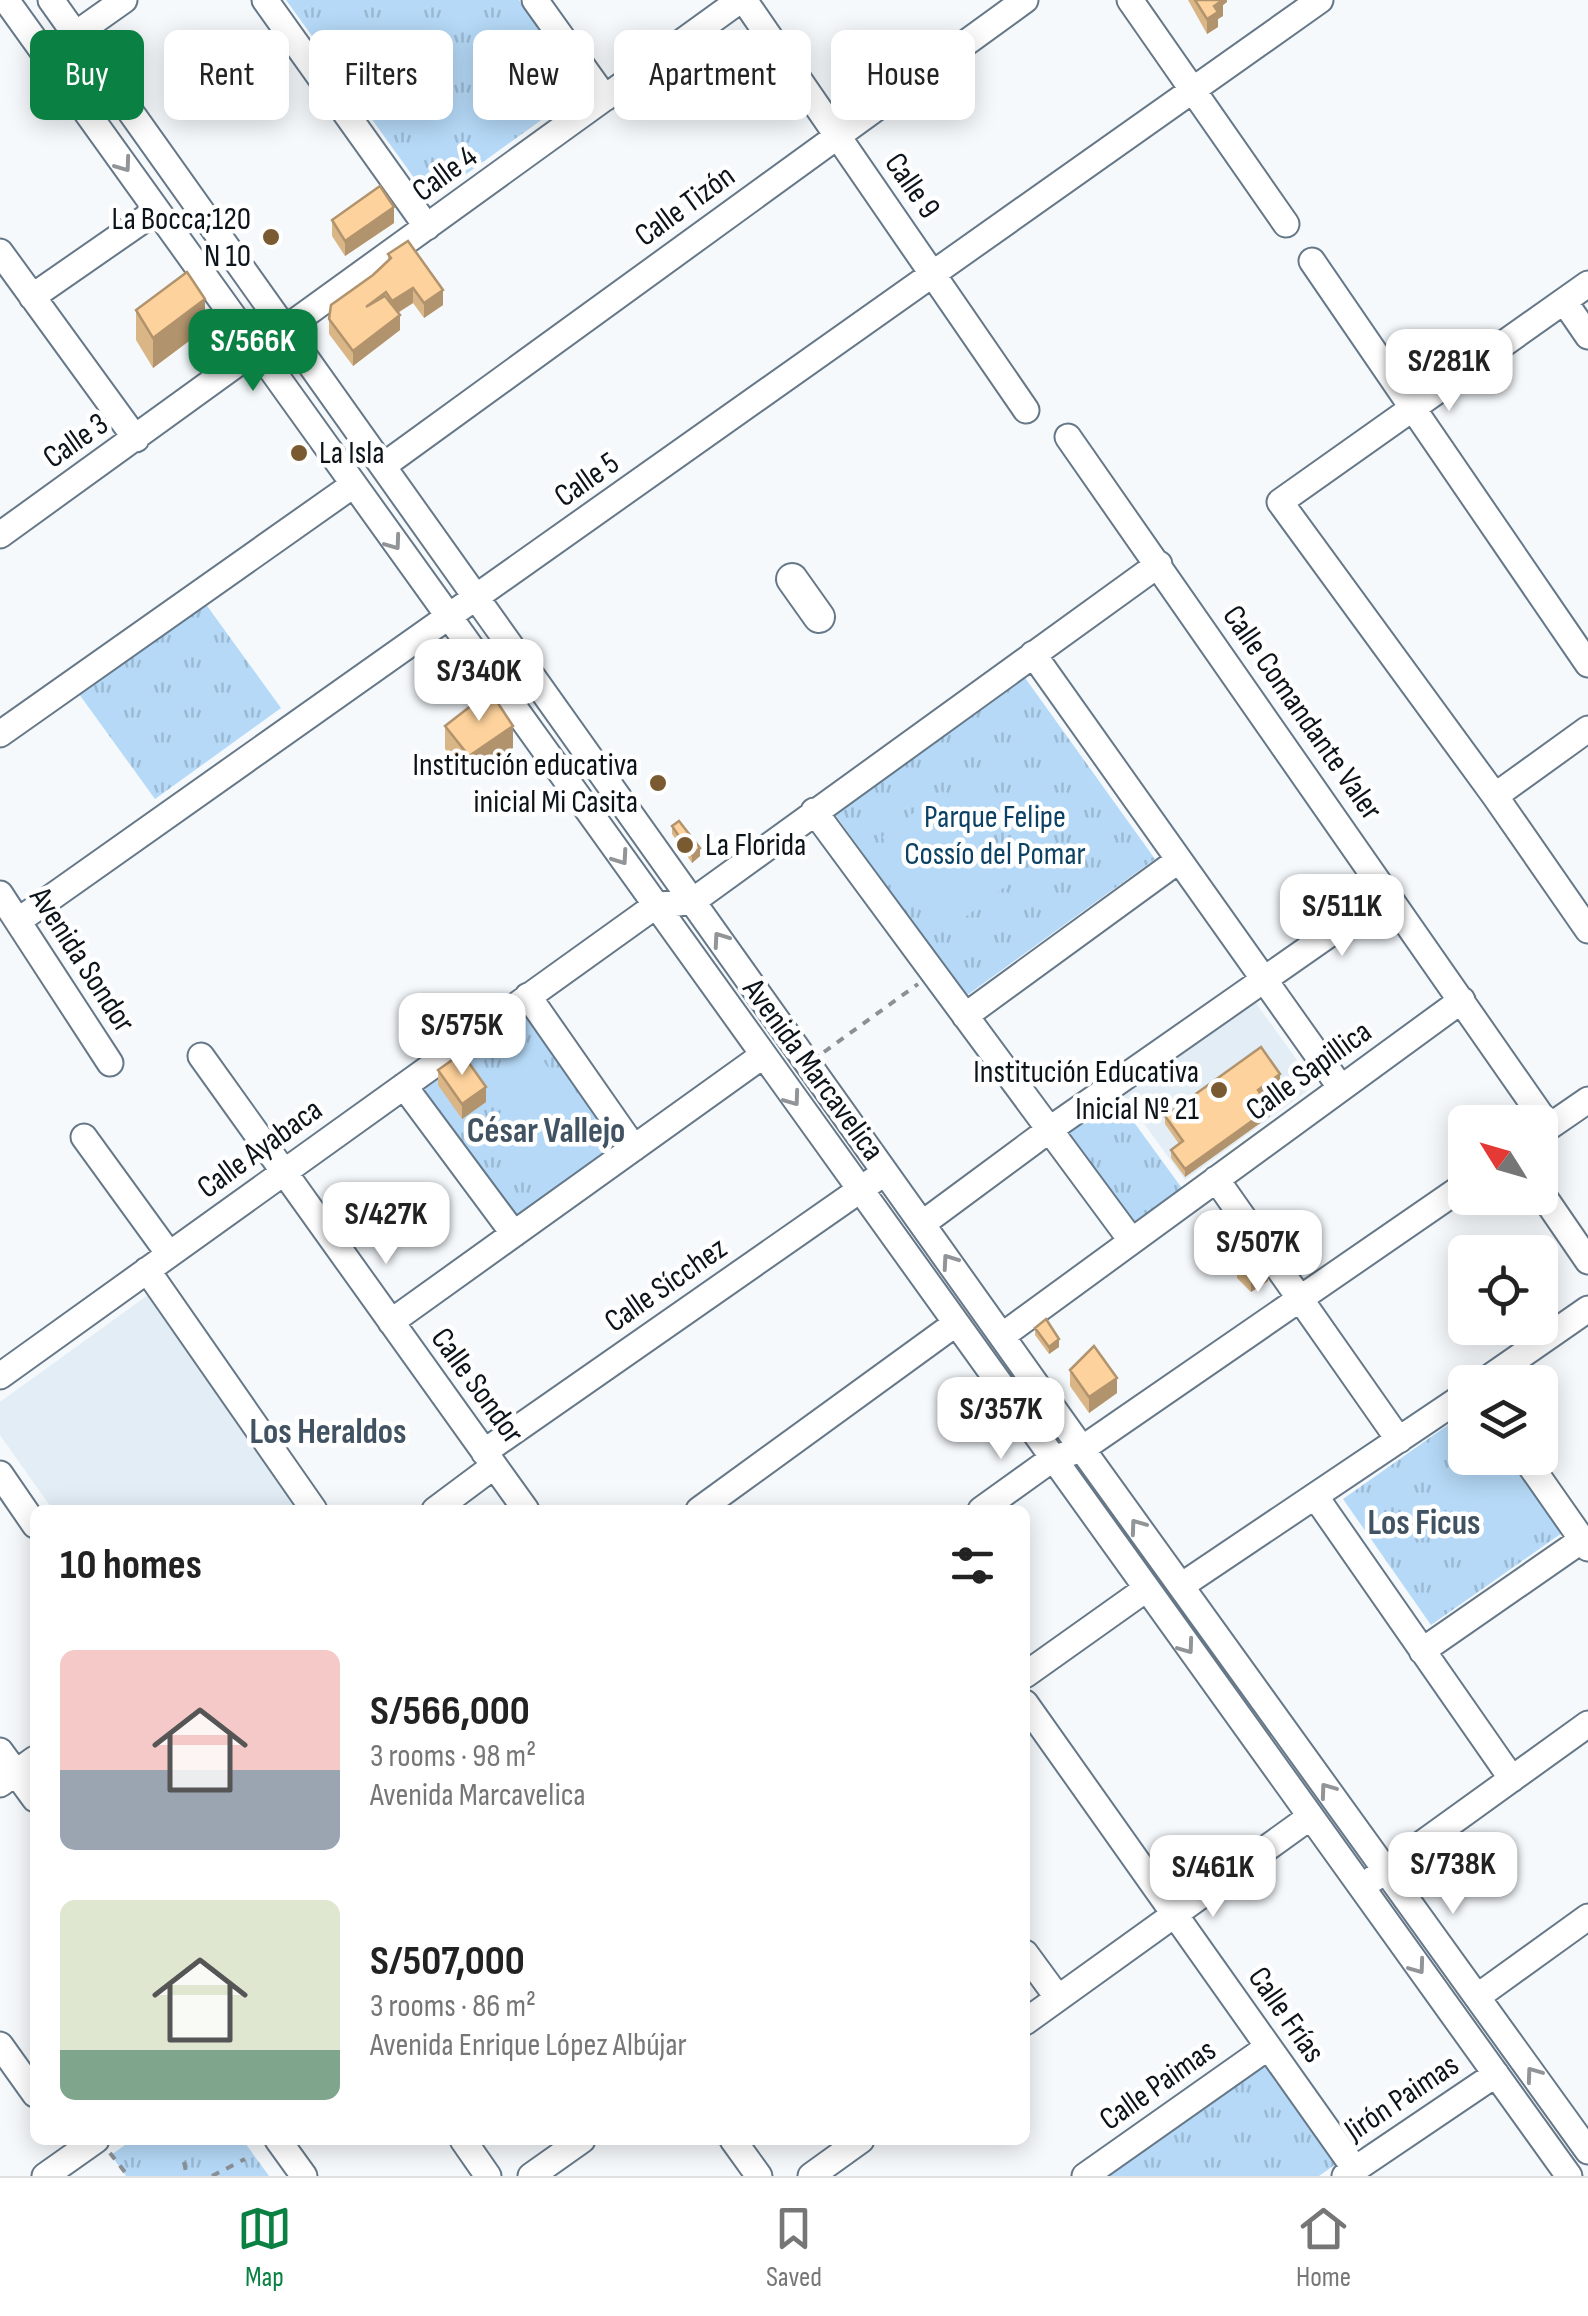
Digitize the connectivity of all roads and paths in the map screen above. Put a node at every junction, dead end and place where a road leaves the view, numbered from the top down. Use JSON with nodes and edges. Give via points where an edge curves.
{"nodes":[{"id":1,"x":6,"y":0,"type":"edge"},
{"id":2,"x":51,"y":0,"type":"edge"},
{"id":3,"x":124,"y":0,"type":"edge"},
{"id":4,"x":266,"y":0,"type":"edge"},
{"id":5,"x":534,"y":0,"type":"edge"},
{"id":6,"x":742,"y":0,"type":"edge"},
{"id":7,"x":1025,"y":0,"type":"edge"},
{"id":8,"x":1130,"y":0,"type":"edge"},
{"id":9,"x":1320,"y":0,"type":"edge"},
{"id":10,"x":73,"y":30,"type":"edge"},
{"id":11,"x":82,"y":30,"type":"edge"},
{"id":12,"x":30,"y":34,"type":"edge"},
{"id":13,"x":1192,"y":88,"type":"junction"},
{"id":14,"x":605,"y":98,"type":"junction"},
{"id":15,"x":91,"y":120,"type":"edge"},
{"id":16,"x":136,"y":120,"type":"edge"},
{"id":17,"x":838,"y":136,"type":"junction"},
{"id":18,"x":156,"y":211,"type":"junction"},
{"id":19,"x":1286,"y":224,"type":"dead end"},
{"id":20,"x":427,"y":227,"type":"junction"},
{"id":21,"x":0,"y":252,"type":"edge"},
{"id":22,"x":1312,"y":261,"type":"dead end"},
{"id":23,"x":933,"y":273,"type":"junction"},
{"id":24,"x":1588,"y":284,"type":"edge"},
{"id":25,"x":32,"y":297,"type":"junction"},
{"id":26,"x":1564,"y":302,"type":"junction"},
{"id":27,"x":286,"y":329,"type":"junction"},
{"id":28,"x":1588,"y":336,"type":"edge"},
{"id":29,"x":257,"y":352,"type":"junction"},
{"id":30,"x":1411,"y":406,"type":"junction"},
{"id":31,"x":1026,"y":410,"type":"dead end"},
{"id":32,"x":1068,"y":438,"type":"dead end"},
{"id":33,"x":136,"y":439,"type":"junction"},
{"id":34,"x":382,"y":466,"type":"junction"},
{"id":35,"x":352,"y":485,"type":"junction"},
{"id":36,"x":0,"y":535,"type":"edge"},
{"id":37,"x":1158,"y":564,"type":"junction"},
{"id":38,"x":792,"y":579,"type":"dead end"},
{"id":39,"x":478,"y":597,"type":"junction"},
{"id":40,"x":447,"y":617,"type":"junction"},
{"id":41,"x":819,"y":617,"type":"dead end"},
{"id":42,"x":1033,"y":654,"type":"junction"},
{"id":43,"x":1588,"y":664,"type":"edge"},
{"id":44,"x":1588,"y":729,"type":"edge"},
{"id":45,"x":0,"y":734,"type":"edge"},
{"id":46,"x":1496,"y":796,"type":"junction"},
{"id":47,"x":814,"y":811,"type":"junction"},
{"id":48,"x":1179,"y":860,"type":"junction"},
{"id":49,"x":0,"y":894,"type":"edge"},
{"id":50,"x":1388,"y":894,"type":"junction"},
{"id":51,"x":693,"y":901,"type":"junction"},
{"id":52,"x":655,"y":906,"type":"junction"},
{"id":53,"x":18,"y":921,"type":"junction"},
{"id":54,"x":1588,"y":930,"type":"edge"},
{"id":55,"x":933,"y":973,"type":"junction"},
{"id":56,"x":1265,"y":979,"type":"junction"},
{"id":57,"x":528,"y":996,"type":"junction"},
{"id":58,"x":1462,"y":1000,"type":"junction"},
{"id":59,"x":965,"y":1016,"type":"junction"},
{"id":60,"x":202,"y":1056,"type":"dead end"},
{"id":61,"x":762,"y":1056,"type":"junction"},
{"id":62,"x":110,"y":1063,"type":"dead end"},
{"id":63,"x":808,"y":1063,"type":"junction"},
{"id":64,"x":404,"y":1086,"type":"junction"},
{"id":65,"x":1341,"y":1088,"type":"junction"},
{"id":66,"x":1588,"y":1100,"type":"edge"},
{"id":67,"x":1529,"y":1105,"type":"edge"},
{"id":68,"x":1558,"y":1121,"type":"edge"},
{"id":69,"x":1049,"y":1130,"type":"junction"},
{"id":70,"x":84,"y":1138,"type":"dead end"},
{"id":71,"x":634,"y":1148,"type":"junction"},
{"id":72,"x":284,"y":1172,"type":"junction"},
{"id":73,"x":885,"y":1172,"type":"junction"},
{"id":74,"x":1216,"y":1179,"type":"junction"},
{"id":75,"x":860,"y":1190,"type":"junction"},
{"id":76,"x":1448,"y":1197,"type":"edge"},
{"id":77,"x":1556,"y":1215,"type":"edge"},
{"id":78,"x":922,"y":1224,"type":"junction"},
{"id":79,"x":514,"y":1234,"type":"junction"},
{"id":80,"x":1131,"y":1240,"type":"junction"},
{"id":81,"x":170,"y":1254,"type":"junction"},
{"id":82,"x":1588,"y":1261,"type":"edge"},
{"id":83,"x":148,"y":1270,"type":"junction"},
{"id":84,"x":1300,"y":1300,"type":"junction"},
{"id":85,"x":1588,"y":1309,"type":"edge"},
{"id":86,"x":392,"y":1322,"type":"junction"},
{"id":87,"x":955,"y":1324,"type":"junction"},
{"id":88,"x":1002,"y":1336,"type":"junction"},
{"id":89,"x":1508,"y":1365,"type":"edge"},
{"id":90,"x":0,"y":1376,"type":"edge"},
{"id":91,"x":1448,"y":1407,"type":"edge"},
{"id":92,"x":1399,"y":1440,"type":"junction"},
{"id":93,"x":1082,"y":1449,"type":"junction"},
{"id":94,"x":489,"y":1459,"type":"junction"},
{"id":95,"x":1052,"y":1460,"type":"junction"},
{"id":96,"x":0,"y":1474,"type":"edge"},
{"id":97,"x":1538,"y":1475,"type":"edge"},
{"id":98,"x":1315,"y":1496,"type":"junction"},
{"id":99,"x":311,"y":1505,"type":"edge"},
{"id":100,"x":440,"y":1505,"type":"edge"},
{"id":101,"x":522,"y":1505,"type":"edge"},
{"id":102,"x":705,"y":1505,"type":"edge"},
{"id":103,"x":988,"y":1505,"type":"edge"},
{"id":104,"x":30,"y":1518,"type":"edge"},
{"id":105,"x":1585,"y":1544,"type":"edge"},
{"id":106,"x":1181,"y":1586,"type":"junction"},
{"id":107,"x":1146,"y":1589,"type":"junction"},
{"id":108,"x":1422,"y":1650,"type":"junction"},
{"id":109,"x":1030,"y":1670,"type":"edge"},
{"id":110,"x":1030,"y":1710,"type":"edge"},
{"id":111,"x":1588,"y":1724,"type":"edge"},
{"id":112,"x":0,"y":1750,"type":"edge"},
{"id":113,"x":17,"y":1772,"type":"edge"},
{"id":114,"x":1512,"y":1779,"type":"junction"},
{"id":115,"x":1310,"y":1817,"type":"junction"},
{"id":116,"x":1384,"y":1869,"type":"junction"},
{"id":117,"x":1362,"y":1888,"type":"junction"},
{"id":118,"x":1175,"y":1914,"type":"junction"},
{"id":119,"x":1588,"y":1917,"type":"edge"},
{"id":120,"x":1030,"y":1960,"type":"edge"},
{"id":121,"x":1477,"y":1997,"type":"junction"},
{"id":122,"x":1058,"y":1998,"type":"junction"},
{"id":123,"x":1030,"y":2018,"type":"edge"},
{"id":124,"x":0,"y":2045,"type":"edge"},
{"id":125,"x":1268,"y":2046,"type":"junction"},
{"id":126,"x":1496,"y":2074,"type":"junction"},
{"id":127,"x":30,"y":2087,"type":"edge"},
{"id":128,"x":282,"y":2145,"type":"edge"},
{"id":129,"x":466,"y":2145,"type":"edge"},
{"id":130,"x":575,"y":2145,"type":"edge"},
{"id":131,"x":737,"y":2145,"type":"edge"},
{"id":132,"x":854,"y":2145,"type":"edge"},
{"id":133,"x":88,"y":2146,"type":"edge"},
{"id":134,"x":1588,"y":2151,"type":"edge"},
{"id":135,"x":245,"y":2160,"type":"dead end"},
{"id":136,"x":184,"y":2162,"type":"dead end"},
{"id":137,"x":1350,"y":2172,"type":"edge"},
{"id":138,"x":196,"y":2175,"type":"edge"},
{"id":139,"x":46,"y":2176,"type":"edge"},
{"id":140,"x":128,"y":2176,"type":"edge"},
{"id":141,"x":186,"y":2176,"type":"edge"},
{"id":142,"x":212,"y":2176,"type":"edge"},
{"id":143,"x":304,"y":2176,"type":"edge"},
{"id":144,"x":488,"y":2176,"type":"edge"},
{"id":145,"x":531,"y":2176,"type":"edge"},
{"id":146,"x":759,"y":2176,"type":"edge"},
{"id":147,"x":811,"y":2176,"type":"edge"},
{"id":148,"x":1084,"y":2176,"type":"edge"},
{"id":149,"x":1569,"y":2176,"type":"edge"}],
"edges":[{"from":1,"to":12,"type":"street","name":"Avenida Marcavelica"},
{"from":2,"to":10,"type":"street","name":"Avenida Marcavelica"},
{"from":3,"to":11,"type":"street"},
{"from":4,"to":20,"type":"street"},
{"from":5,"to":14,"type":"street"},
{"from":6,"to":14,"type":"street","name":"Calle 4"},
{"from":6,"to":17,"type":"street","name":"Calle 9"},
{"from":7,"to":17,"type":"street","name":"Calle Tizón"},
{"from":8,"to":13,"type":"street"},
{"from":9,"to":13,"type":"street","name":"Calle 5"},
{"from":13,"to":19,"type":"street"},
{"from":13,"to":23,"type":"street","name":"Calle 5"},
{"from":14,"to":20,"type":"street","name":"Calle 4"},
{"from":15,"to":18,"type":"street","name":"Avenida Marcavelica","one_way":true},
{"from":16,"to":27,"type":"street","name":"Avenida Marcavelica"},
{"from":17,"to":23,"type":"street","name":"Calle 9"},
{"from":17,"to":34,"type":"street","name":"Calle Tizón"},
{"from":18,"to":25,"type":"street"},
{"from":18,"to":29,"type":"street","name":"Avenida Marcavelica"},
{"from":20,"to":27,"type":"street","name":"Calle 4"},
{"from":21,"to":25,"type":"street"},
{"from":22,"to":30,"type":"street"},
{"from":23,"to":31,"type":"street","name":"Calle 9"},
{"from":23,"to":39,"type":"street","name":"Calle 5"},
{"from":24,"to":26,"type":"street"},
{"from":25,"to":33,"type":"street"},
{"from":26,"to":28,"type":"street"},
{"from":26,"to":30,"type":"street"},
{"from":27,"to":29,"type":"street","name":"Calle 3"},
{"from":27,"to":34,"type":"street","name":"Avenida Marcavelica"},
{"from":29,"to":33,"type":"street","name":"Calle 3"},
{"from":29,"to":35,"type":"street","name":"Avenida Marcavelica"},
{"from":30,"to":43,"type":"street"},
{"from":30,"to":46,"type":"street","via":[[1280,502]]},
{"from":32,"to":37,"type":"street","name":"Calle Comandante Valer"},
{"from":33,"to":36,"type":"street","name":"Calle 3"},
{"from":34,"to":39,"type":"street","name":"Avenida Marcavelica"},
{"from":35,"to":40,"type":"street","name":"Avenida Marcavelica","one_way":true},
{"from":35,"to":45,"type":"street"},
{"from":37,"to":42,"type":"street"},
{"from":37,"to":50,"type":"street","name":"Calle Comandante Valer"},
{"from":38,"to":41,"type":"main road"},
{"from":39,"to":40,"type":"street","name":"Calle 5"},
{"from":39,"to":51,"type":"street","name":"Avenida Marcavelica"},
{"from":40,"to":52,"type":"street","name":"Avenida Marcavelica","one_way":true},
{"from":40,"to":53,"type":"street","name":"Calle 5"},
{"from":42,"to":47,"type":"street"},
{"from":42,"to":48,"type":"street"},
{"from":44,"to":46,"type":"street"},
{"from":46,"to":54,"type":"street"},
{"from":47,"to":51,"type":"street"},
{"from":47,"to":55,"type":"street"},
{"from":48,"to":56,"type":"street"},
{"from":48,"to":59,"type":"street"},
{"from":49,"to":53,"type":"street","name":"Avenida Sondor"},
{"from":50,"to":56,"type":"street"},
{"from":50,"to":58,"type":"street","name":"Calle Comandante Valer"},
{"from":51,"to":52,"type":"street"},
{"from":63,"to":51,"type":"street","name":"Avenida Marcavelica","one_way":true},
{"from":52,"to":57,"type":"street","name":"Calle Ayabaca"},
{"from":52,"to":61,"type":"street","name":"Avenida Marcavelica"},
{"from":53,"to":62,"type":"street","name":"Avenida Sondor"},
{"from":55,"to":59,"type":"street"},
{"from":55,"to":63,"type":"path"},
{"from":56,"to":65,"type":"street"},
{"from":56,"to":69,"type":"street"},
{"from":57,"to":64,"type":"street","name":"Calle Ayabaca"},
{"from":57,"to":71,"type":"street"},
{"from":58,"to":65,"type":"street","name":"Calle Sapillica"},
{"from":58,"to":67,"type":"street","name":"Calle Comandante Valer"},
{"from":59,"to":69,"type":"street"},
{"from":60,"to":72,"type":"street","name":"Calle Sondor"},
{"from":61,"to":71,"type":"street"},
{"from":61,"to":75,"type":"street","name":"Avenida Marcavelica","one_way":true},
{"from":63,"to":73,"type":"street","name":"Avenida Marcavelica"},
{"from":64,"to":72,"type":"street","name":"Calle Ayabaca"},
{"from":64,"to":79,"type":"street"},
{"from":65,"to":74,"type":"street","name":"Calle Sapillica"},
{"from":66,"to":68,"type":"street"},
{"from":69,"to":78,"type":"street"},
{"from":69,"to":80,"type":"street"},
{"from":70,"to":81,"type":"street"},
{"from":71,"to":79,"type":"street"},
{"from":72,"to":81,"type":"street","name":"Calle Ayabaca"},
{"from":72,"to":86,"type":"street","name":"Calle Sondor"},
{"from":73,"to":75,"type":"street","name":"Calle Sícchez"},
{"from":73,"to":78,"type":"street","name":"Avenida Marcavelica"},
{"from":74,"to":80,"type":"street","name":"Calle Sapillica"},
{"from":74,"to":84,"type":"street"},
{"from":75,"to":87,"type":"street","name":"Avenida Marcavelica"},
{"from":75,"to":94,"type":"street","name":"Calle Sícchez"},
{"from":76,"to":84,"type":"street"},
{"from":77,"to":82,"type":"street"},
{"from":88,"to":78,"type":"street","name":"Avenida Marcavelica","one_way":true},
{"from":79,"to":86,"type":"street"},
{"from":80,"to":88,"type":"street","name":"Calle Sapillica"},
{"from":81,"to":83,"type":"street","name":"Calle Ayabaca"},
{"from":83,"to":90,"type":"street","name":"Calle Ayabaca"},
{"from":83,"to":99,"type":"street"},
{"from":84,"to":92,"type":"street"},
{"from":84,"to":93,"type":"street"},
{"from":85,"to":89,"type":"street"},
{"from":86,"to":94,"type":"street","name":"Calle Sondor"},
{"from":87,"to":95,"type":"street","name":"Avenida Marcavelica"},
{"from":87,"to":102,"type":"street"},
{"from":88,"to":93,"type":"street","name":"Avenida Marcavelica"},
{"from":91,"to":92,"type":"street"},
{"from":92,"to":98,"type":"street"},
{"from":93,"to":95,"type":"street"},
{"from":106,"to":93,"type":"street","name":"Avenida Marcavelica","one_way":true},
{"from":94,"to":100,"type":"street","name":"Calle Sícchez"},
{"from":94,"to":101,"type":"street","name":"Calle Sondor"},
{"from":95,"to":103,"type":"street"},
{"from":95,"to":107,"type":"street","name":"Avenida Marcavelica"},
{"from":96,"to":104,"type":"street"},
{"from":97,"to":105,"type":"street"},
{"from":98,"to":106,"type":"street"},
{"from":98,"to":108,"type":"street"},
{"from":105,"to":108,"type":"street"},
{"from":116,"to":106,"type":"street","name":"Avenida Marcavelica","one_way":true},
{"from":107,"to":109,"type":"street"},
{"from":107,"to":115,"type":"street","name":"Avenida Marcavelica","one_way":true},
{"from":108,"to":114,"type":"street"},
{"from":110,"to":118,"type":"street","name":"Calle Frías"},
{"from":111,"to":114,"type":"street"},
{"from":112,"to":113,"type":"street"},
{"from":114,"to":116,"type":"street"},
{"from":115,"to":117,"type":"street","name":"Avenida Marcavelica"},
{"from":115,"to":118,"type":"street"},
{"from":116,"to":117,"type":"street"},
{"from":116,"to":121,"type":"street","name":"Avenida Marcavelica"},
{"from":117,"to":126,"type":"street","name":"Avenida Marcavelica","one_way":true},
{"from":118,"to":122,"type":"street"},
{"from":118,"to":125,"type":"street","name":"Calle Frías"},
{"from":119,"to":121,"type":"street"},
{"from":120,"to":122,"type":"street"},
{"from":134,"to":121,"type":"street","name":"Avenida Marcavelica","one_way":true},
{"from":122,"to":123,"type":"street"},
{"from":124,"to":127,"type":"street"},
{"from":125,"to":137,"type":"street","name":"Calle Frías"},
{"from":125,"to":148,"type":"street","name":"Calle Paimas"},
{"from":126,"to":137,"type":"street","name":"Jirón Paimas"},
{"from":126,"to":149,"type":"street","name":"Avenida Marcavelica"},
{"from":128,"to":143,"type":"street"},
{"from":129,"to":144,"type":"street"},
{"from":130,"to":145,"type":"street"},
{"from":131,"to":146,"type":"street"},
{"from":132,"to":147,"type":"street"},
{"from":133,"to":139,"type":"street"},
{"from":133,"to":140,"type":"path"},
{"from":135,"to":142,"type":"path"},
{"from":136,"to":141,"type":"path"},
{"from":138,"to":141,"type":"path"}]}
